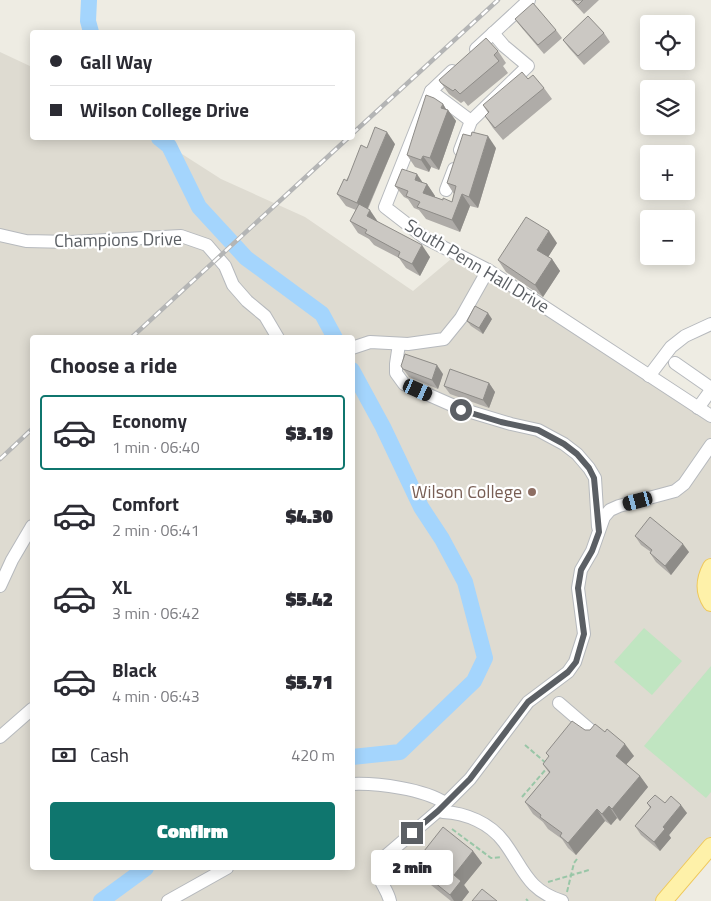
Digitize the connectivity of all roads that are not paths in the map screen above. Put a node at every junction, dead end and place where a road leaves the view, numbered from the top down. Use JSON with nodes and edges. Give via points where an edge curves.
{"nodes":[{"id":1,"x":529,"y":0,"type":"edge"},
{"id":2,"x":493,"y":33,"type":"junction"},
{"id":3,"x":431,"y":91,"type":"junction"},
{"id":4,"x":470,"y":120,"type":"junction"},
{"id":5,"x":446,"y":190,"type":"edge"},
{"id":6,"x":0,"y":235,"type":"edge"},
{"id":7,"x":488,"y":270,"type":"junction"},
{"id":8,"x":711,"y":324,"type":"edge"},
{"id":9,"x":276,"y":335,"type":"edge"},
{"id":10,"x":399,"y":344,"type":"junction"},
{"id":11,"x":358,"y":345,"type":"edge"},
{"id":12,"x":675,"y":363,"type":"dead end"},
{"id":13,"x":649,"y":376,"type":"junction"},
{"id":14,"x":711,"y":389,"type":"edge"},
{"id":15,"x":698,"y":408,"type":"junction"},
{"id":16,"x":711,"y":416,"type":"edge"},
{"id":17,"x":711,"y":444,"type":"edge"},
{"id":18,"x":30,"y":529,"type":"edge"},
{"id":19,"x":599,"y":532,"type":"junction"},
{"id":20,"x":711,"y":567,"type":"edge"},
{"id":21,"x":0,"y":586,"type":"edge"},
{"id":22,"x":711,"y":603,"type":"edge"},
{"id":23,"x":560,"y":703,"type":"dead end"},
{"id":24,"x":30,"y":711,"type":"edge"},
{"id":25,"x":596,"y":734,"type":"edge"},
{"id":26,"x":0,"y":737,"type":"edge"},
{"id":27,"x":355,"y":784,"type":"edge"},
{"id":28,"x":442,"y":809,"type":"junction"},
{"id":29,"x":711,"y":846,"type":"edge"},
{"id":30,"x":223,"y":870,"type":"edge"},
{"id":31,"x":564,"y":899,"type":"edge"},
{"id":32,"x":168,"y":901,"type":"edge"},
{"id":33,"x":390,"y":901,"type":"edge"},
{"id":34,"x":664,"y":901,"type":"edge"}],
"edges":[{"from":1,"to":2,"type":"street","name":"South Penn Hall Drive"},
{"from":2,"to":3,"type":"street","name":"South Penn Hall Drive"},
{"from":2,"to":4,"type":"street","via":[[528,66]]},
{"from":3,"to":4,"type":"street"},
{"from":3,"to":7,"type":"street","name":"South Penn Hall Drive","via":[[385,207],[425,238]]},
{"from":4,"to":5,"type":"street"},
{"from":6,"to":9,"type":"street","name":"Champions Drive","via":[[26,241],[71,242],[181,236],[207,246],[225,266],[233,285],[264,316]]},
{"from":7,"to":10,"type":"street","via":[[444,339]]},
{"from":7,"to":13,"type":"street","name":"South Penn Hall Drive"},
{"from":8,"to":13,"type":"street","via":[[685,336],[671,347]]},
{"from":10,"to":11,"type":"street","via":[[370,342]]},
{"from":10,"to":19,"type":"street","via":[[396,373],[404,384],[461,410],[538,430],[577,454],[594,478]]},
{"from":12,"to":14,"type":"street"},
{"from":13,"to":15,"type":"street","name":"South Penn Hall Drive"},
{"from":14,"to":15,"type":"street"},
{"from":15,"to":16,"type":"street","name":"South Penn Hall Drive"},
{"from":17,"to":19,"type":"street","via":[[684,484],[675,491],[610,510]]},
{"from":18,"to":21,"type":"street"},
{"from":19,"to":28,"type":"street","via":[[581,570],[578,588],[584,634],[576,662],[568,672],[528,702],[470,779]]},
{"from":20,"to":22,"type":"main road","via":[[705,585]]},
{"from":23,"to":25,"type":"street"},
{"from":24,"to":26,"type":"street"},
{"from":27,"to":28,"type":"street","via":[[404,788],[427,794]]},
{"from":28,"to":31,"type":"street","via":[[463,814],[486,826],[503,842],[536,888]]},
{"from":28,"to":33,"type":"street","via":[[382,859],[378,876]]},
{"from":29,"to":34,"type":"main road"},
{"from":30,"to":32,"type":"street"}]}
